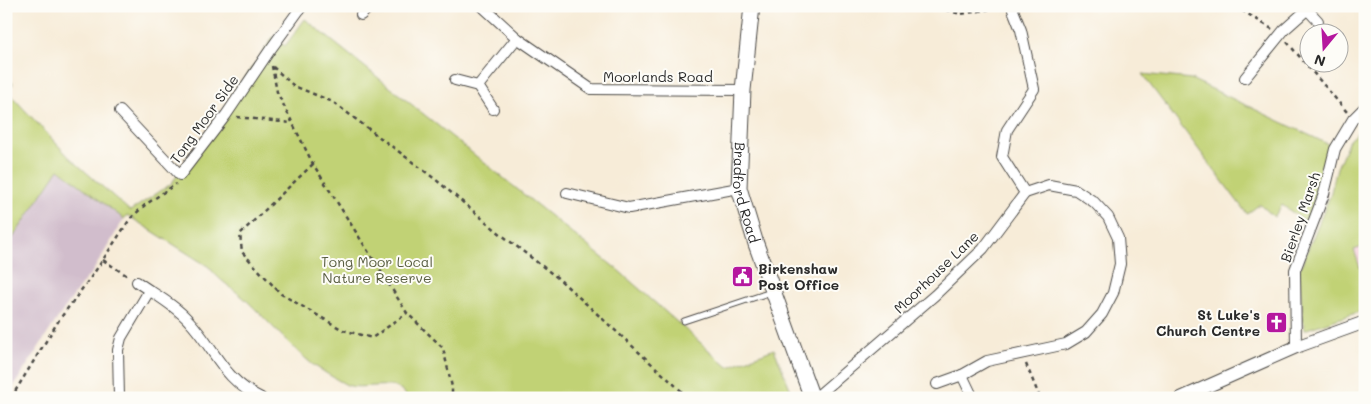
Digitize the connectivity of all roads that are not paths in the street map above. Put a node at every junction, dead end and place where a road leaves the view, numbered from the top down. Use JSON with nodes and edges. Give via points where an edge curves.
{"nodes":[{"id":1,"x":302,"y":6,"type":"edge"},
{"id":2,"x":370,"y":6,"type":"edge"},
{"id":3,"x":482,"y":6,"type":"edge"},
{"id":4,"x":752,"y":6,"type":"edge"},
{"id":5,"x":1012,"y":6,"type":"edge"},
{"id":6,"x":1309,"y":8,"type":"edge"},
{"id":7,"x":361,"y":15,"type":"dead end"},
{"id":8,"x":1318,"y":21,"type":"dead end"},
{"id":9,"x":517,"y":38,"type":"junction"},
{"id":10,"x":1245,"y":78,"type":"dead end"},
{"id":11,"x":455,"y":80,"type":"dead end"},
{"id":12,"x":478,"y":86,"type":"junction"},
{"id":13,"x":743,"y":90,"type":"junction"},
{"id":14,"x":1365,"y":107,"type":"edge"},
{"id":15,"x":493,"y":109,"type":"dead end"},
{"id":16,"x":120,"y":111,"type":"dead end"},
{"id":17,"x":739,"y":188,"type":"junction"},
{"id":18,"x":567,"y":193,"type":"dead end"},
{"id":19,"x":1025,"y":193,"type":"junction"},
{"id":20,"x":137,"y":282,"type":"road end"},
{"id":21,"x":150,"y":291,"type":"junction"},
{"id":22,"x":774,"y":291,"type":"junction"},
{"id":23,"x":684,"y":322,"type":"dead end"},
{"id":24,"x":1365,"y":322,"type":"edge"},
{"id":25,"x":1296,"y":347,"type":"junction"},
{"id":26,"x":962,"y":375,"type":"junction"},
{"id":27,"x":937,"y":384,"type":"dead end"},
{"id":28,"x":119,"y":398,"type":"edge"},
{"id":29,"x":261,"y":398,"type":"edge"},
{"id":30,"x":813,"y":398,"type":"edge"},
{"id":31,"x":973,"y":398,"type":"edge"},
{"id":32,"x":1181,"y":398,"type":"edge"}],
"edges":[{"from":1,"to":16,"type":"street","name":"Tong Moor Side","via":[[180,175]]},
{"from":2,"to":7,"type":"street"},
{"from":3,"to":9,"type":"street","name":"Moorlands Road"},
{"from":4,"to":13,"type":"main road","name":"Bradford Road"},
{"from":5,"to":19,"type":"street","via":[[1021,30],[1034,89],[1007,130],[1002,157]]},
{"from":6,"to":8,"type":"street"},
{"from":6,"to":10,"type":"street","via":[[1281,34]]},
{"from":9,"to":12,"type":"street"},
{"from":9,"to":13,"type":"street","name":"Moorlands Road","via":[[591,89]]},
{"from":11,"to":12,"type":"street"},
{"from":12,"to":15,"type":"street"},
{"from":13,"to":17,"type":"main road","name":"Bradford Road"},
{"from":14,"to":25,"type":"street","name":"Bierley Marsh","via":[[1353,119],[1335,149],[1324,194],[1295,270]]},
{"from":17,"to":18,"type":"street","via":[[629,208]]},
{"from":17,"to":22,"type":"main road","name":"Bradford Road"},
{"from":19,"to":26,"type":"street","via":[[1050,185],[1076,190],[1108,217],[1118,238],[1120,264],[1113,293],[1102,314],[1086,332],[1066,344],[987,360]]},
{"from":19,"to":30,"type":"street","name":"Moorhouse Lane","via":[[982,249],[949,282]]},
{"from":20,"to":21,"type":"street"},
{"from":21,"to":28,"type":"street","via":[[121,338],[118,350]]},
{"from":21,"to":29,"type":"street","via":[[183,314],[231,377]]},
{"from":22,"to":23,"type":"lane"},
{"from":22,"to":30,"type":"main road","name":"Bradford Road"},
{"from":24,"to":25,"type":"street"},
{"from":25,"to":32,"type":"street"},
{"from":26,"to":27,"type":"street"},
{"from":26,"to":31,"type":"street"}]}
